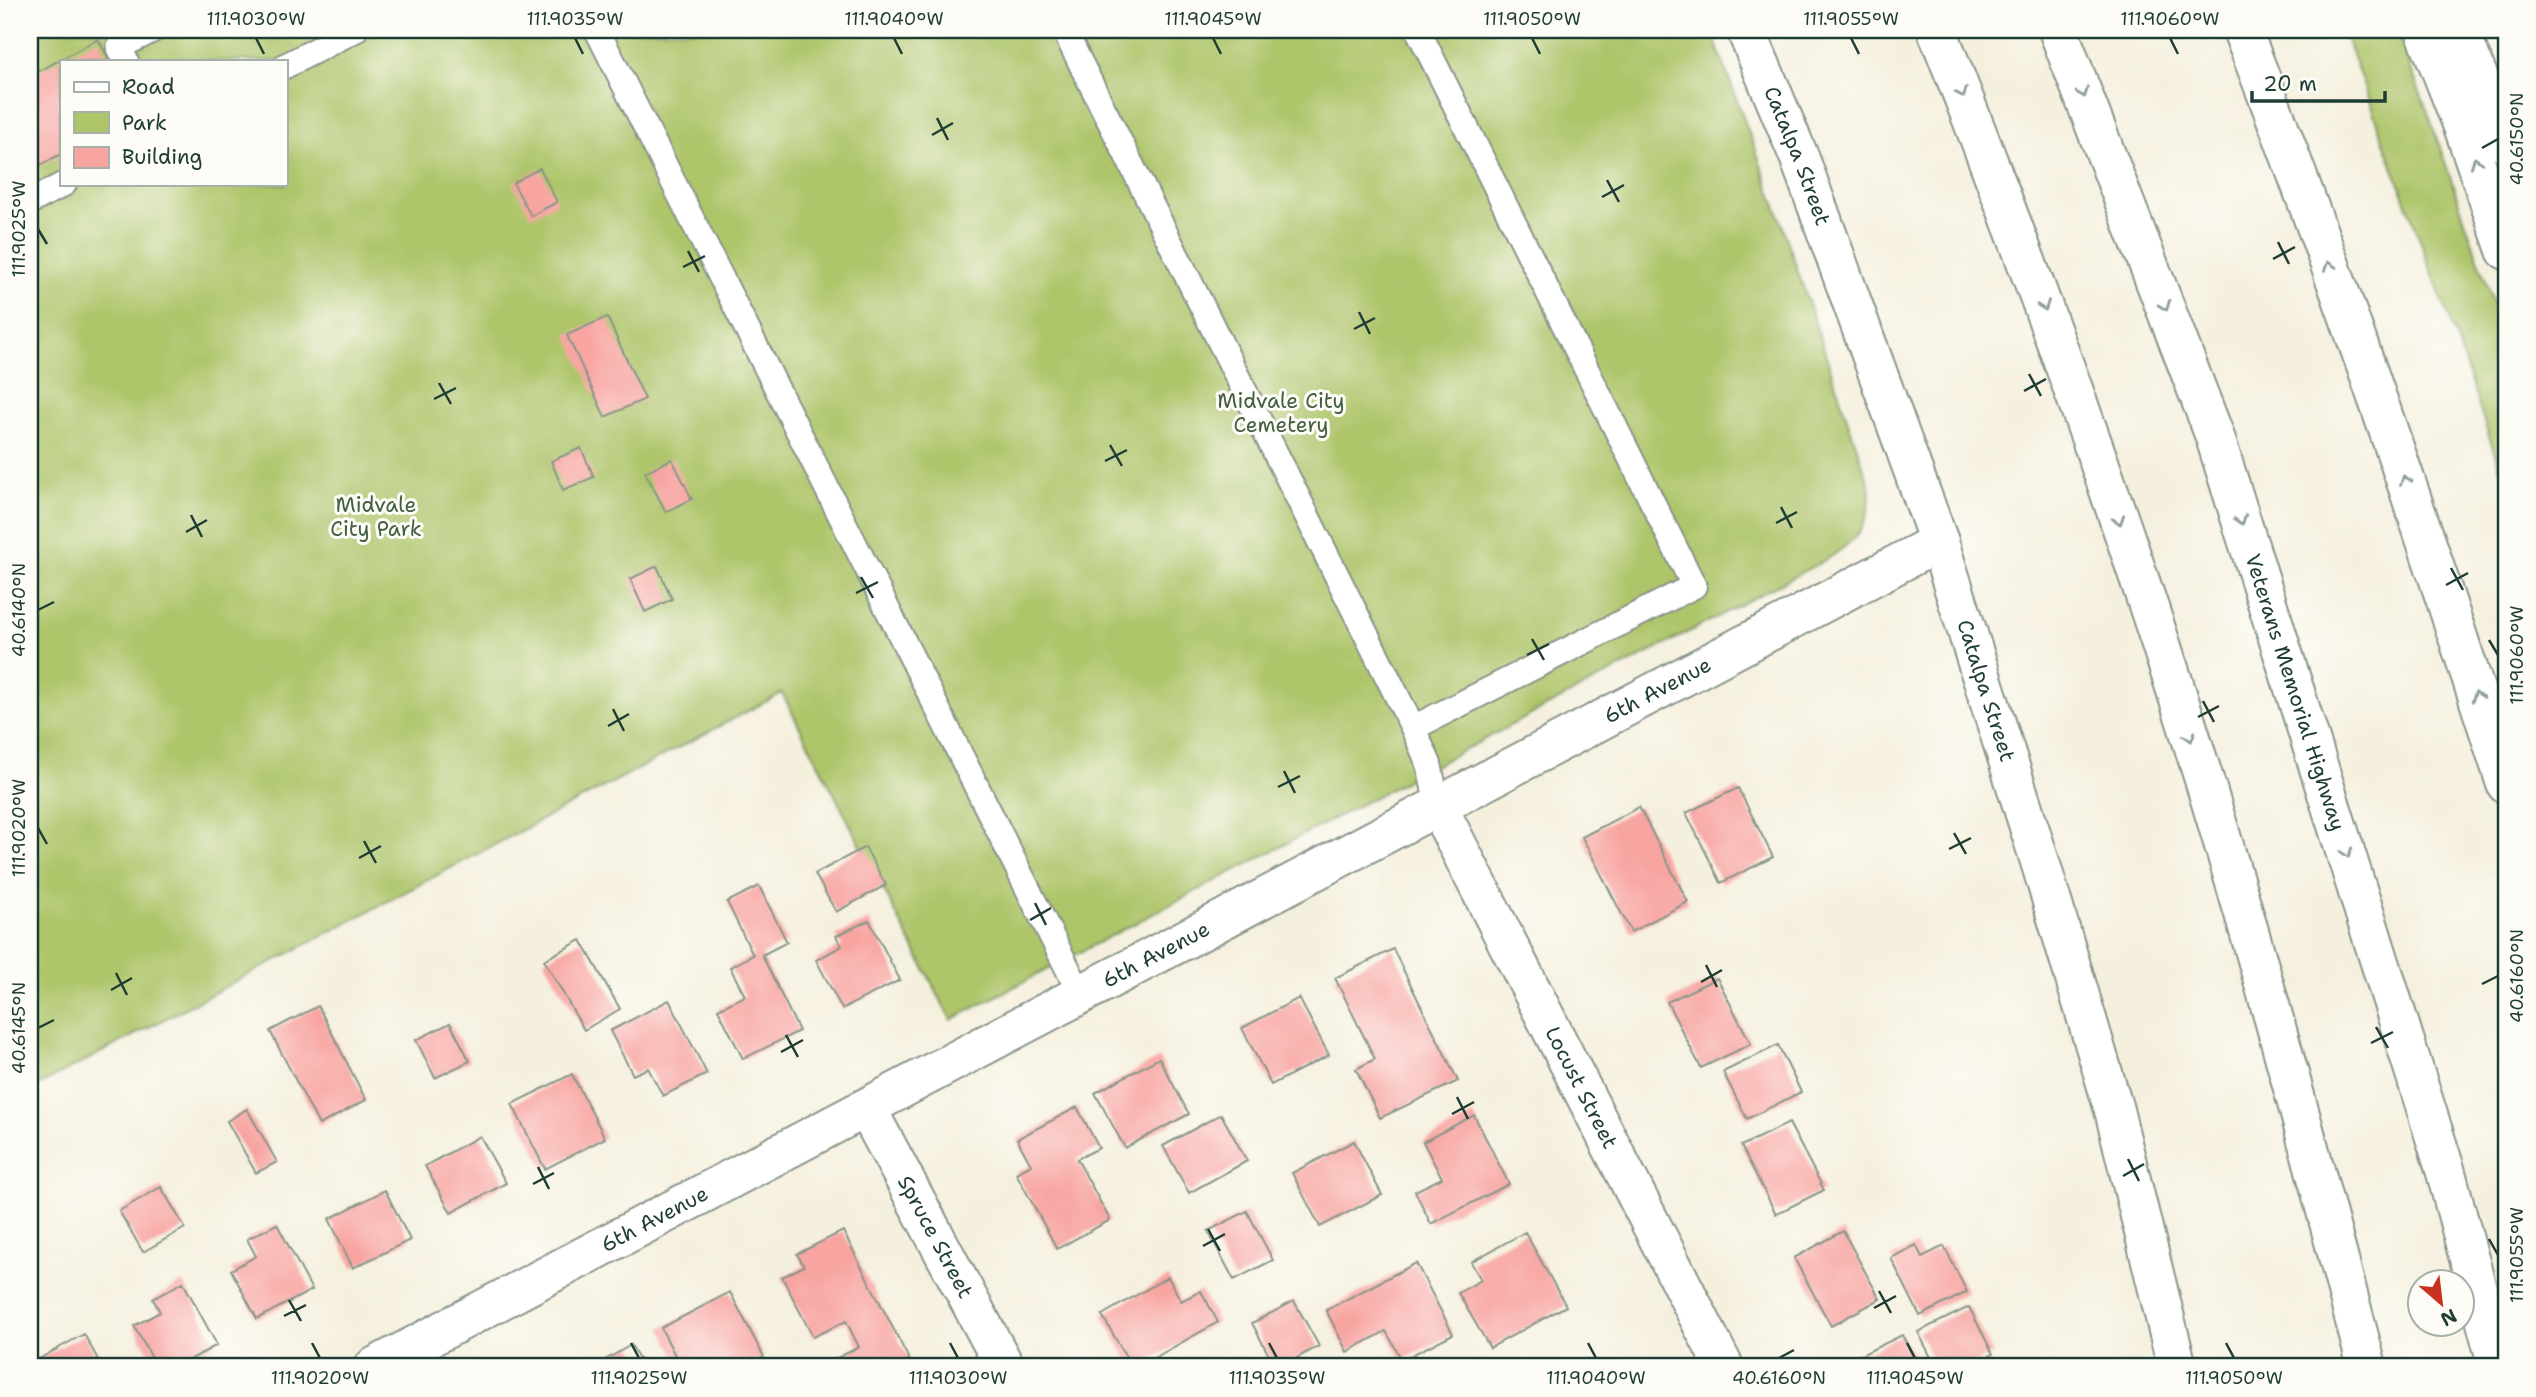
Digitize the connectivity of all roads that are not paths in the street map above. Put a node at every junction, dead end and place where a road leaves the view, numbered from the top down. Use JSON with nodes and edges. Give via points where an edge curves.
{"nodes":[{"id":1,"x":153,"y":30,"type":"edge"},
{"id":2,"x":355,"y":30,"type":"edge"},
{"id":3,"x":597,"y":30,"type":"edge"},
{"id":4,"x":1064,"y":30,"type":"edge"},
{"id":5,"x":1418,"y":30,"type":"edge"},
{"id":6,"x":1746,"y":30,"type":"edge"},
{"id":7,"x":1937,"y":30,"type":"edge"},
{"id":8,"x":2058,"y":30,"type":"edge"},
{"id":9,"x":2242,"y":30,"type":"edge"},
{"id":10,"x":2426,"y":30,"type":"edge"},
{"id":11,"x":2459,"y":30,"type":"edge"},
{"id":12,"x":126,"y":60,"type":"edge"},
{"id":13,"x":287,"y":65,"type":"edge"},
{"id":14,"x":2506,"y":143,"type":"edge"},
{"id":15,"x":60,"y":186,"type":"edge"},
{"id":16,"x":30,"y":202,"type":"edge"},
{"id":17,"x":2506,"y":250,"type":"edge"},
{"id":18,"x":1939,"y":542,"type":"junction"},
{"id":19,"x":1413,"y":728,"type":"junction"},
{"id":20,"x":2506,"y":784,"type":"edge"},
{"id":21,"x":1438,"y":807,"type":"junction"},
{"id":22,"x":1081,"y":995,"type":"junction"},
{"id":23,"x":867,"y":1108,"type":"junction"},
{"id":24,"x":2318,"y":1180,"type":"junction"},
{"id":25,"x":374,"y":1367,"type":"edge"},
{"id":26,"x":1005,"y":1367,"type":"edge"},
{"id":27,"x":1724,"y":1367,"type":"edge"},
{"id":28,"x":2177,"y":1367,"type":"edge"},
{"id":29,"x":2350,"y":1367,"type":"edge"},
{"id":30,"x":2367,"y":1367,"type":"edge"},
{"id":31,"x":2498,"y":1367,"type":"edge"}],
"edges":[{"from":1,"to":12,"type":"lane","via":[[119,47]]},
{"from":2,"to":13,"type":"lane"},
{"from":3,"to":22,"type":"lane"},
{"from":4,"to":19,"type":"lane"},
{"from":5,"to":19,"type":"lane","via":[[1694,586]]},
{"from":6,"to":18,"type":"main road","name":"Catalpa Street","via":[[1800,159]]},
{"from":7,"to":24,"type":"main road","one_way":true,"via":[[2091,436],[2169,669]]},
{"from":8,"to":31,"type":"main road","name":"Veterans Memorial Highway","one_way":true,"via":[[2214,434],[2445,1169]]},
{"from":20,"to":9,"type":"main road","one_way":true,"via":[[2416,510]]},
{"from":17,"to":10,"type":"main road","one_way":true},
{"from":11,"to":14,"type":"main road"},
{"from":15,"to":16,"type":"lane"},
{"from":18,"to":21,"type":"main road","name":"6th Avenue"},
{"from":18,"to":28,"type":"main road","name":"Catalpa Street","via":[[2114,1110]]},
{"from":19,"to":21,"type":"lane","via":[[1429,764]]},
{"from":21,"to":22,"type":"main road","name":"6th Avenue"},
{"from":21,"to":27,"type":"main road","name":"Locust Street"},
{"from":22,"to":23,"type":"main road","name":"6th Avenue"},
{"from":23,"to":25,"type":"main road","name":"6th Avenue"},
{"from":23,"to":26,"type":"main road","name":"Spruce Street"},
{"from":24,"to":29,"type":"main road"},
{"from":24,"to":30,"type":"main road"}]}
